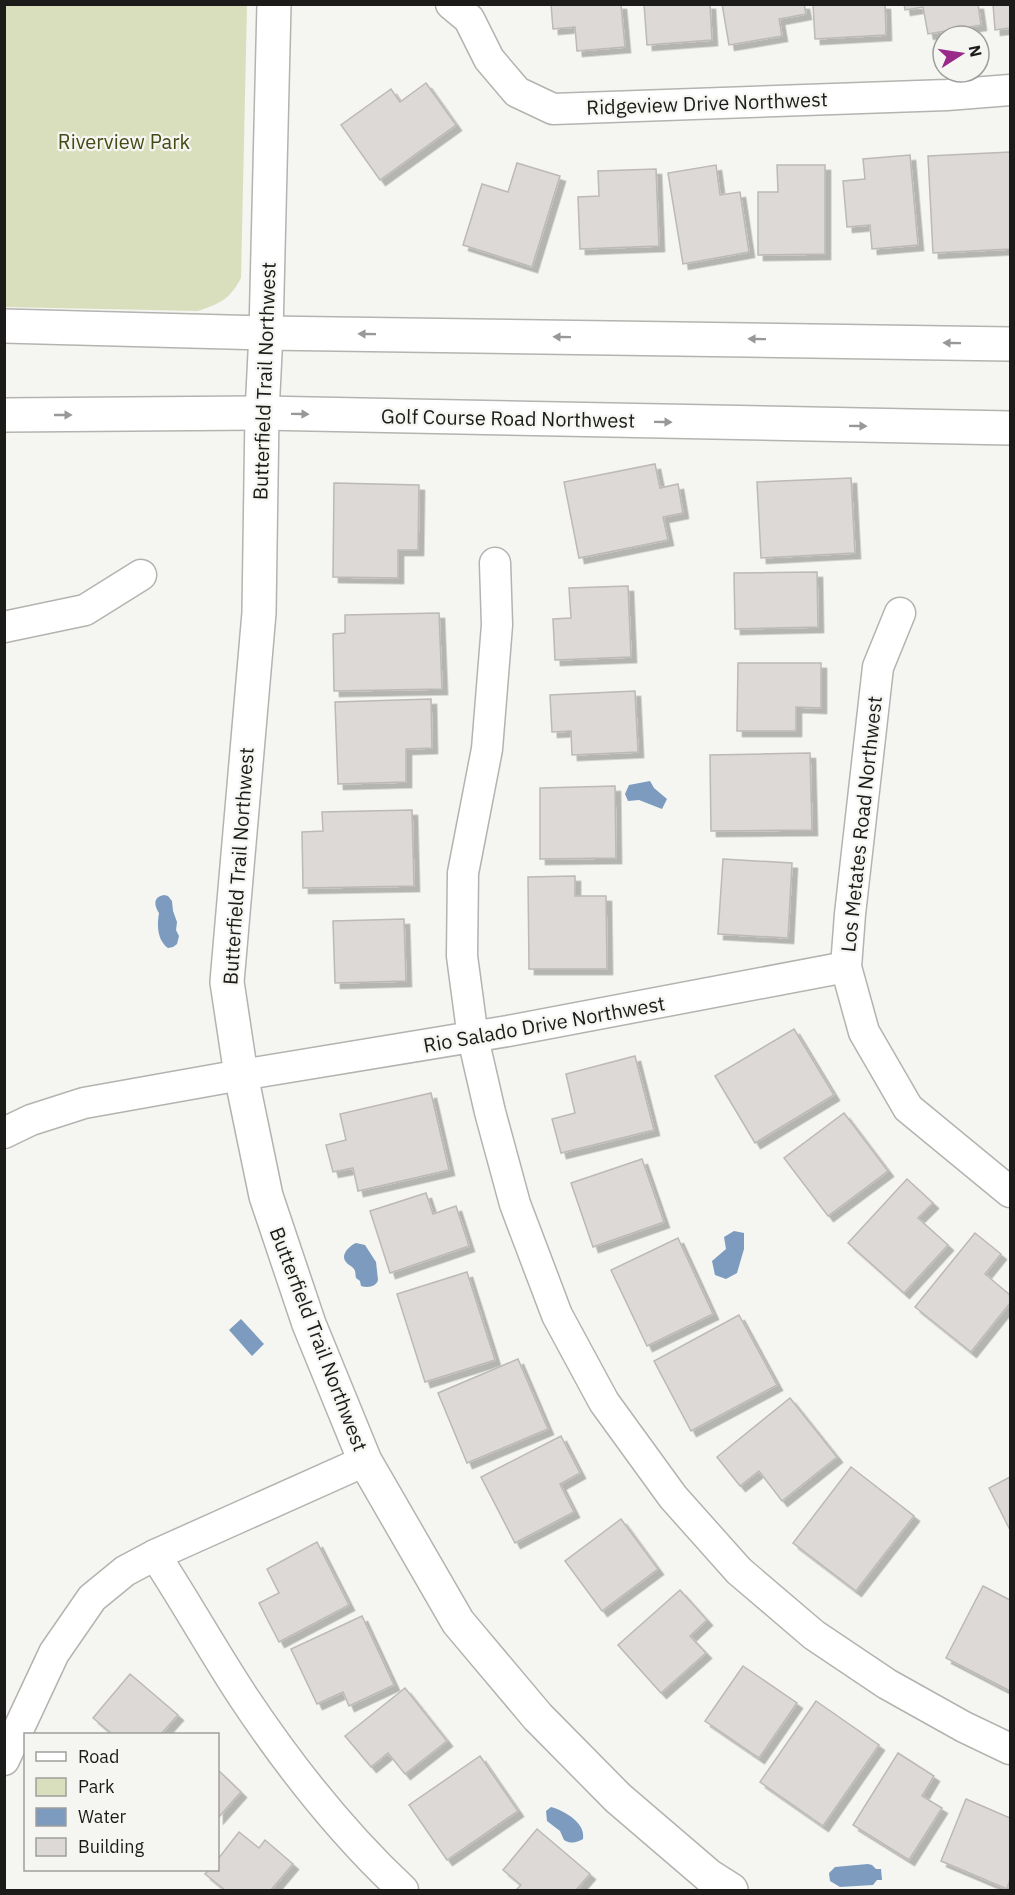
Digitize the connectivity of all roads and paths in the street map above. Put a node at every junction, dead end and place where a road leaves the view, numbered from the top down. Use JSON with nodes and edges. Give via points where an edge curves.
{"nodes":[{"id":1,"x":274,"y":4,"type":"edge"},
{"id":2,"x":451,"y":4,"type":"edge"},
{"id":3,"x":1011,"y":90,"type":"edge"},
{"id":4,"x":4,"y":326,"type":"edge"},
{"id":5,"x":266,"y":333,"type":"junction"},
{"id":6,"x":1011,"y":344,"type":"edge"},
{"id":7,"x":262,"y":413,"type":"junction"},
{"id":8,"x":4,"y":415,"type":"edge"},
{"id":9,"x":1011,"y":428,"type":"edge"},
{"id":10,"x":495,"y":563,"type":"dead end"},
{"id":11,"x":141,"y":575,"type":"dead end"},
{"id":12,"x":900,"y":613,"type":"dead end"},
{"id":13,"x":4,"y":627,"type":"edge"},
{"id":14,"x":846,"y":967,"type":"junction"},
{"id":15,"x":473,"y":1038,"type":"junction"},
{"id":16,"x":241,"y":1075,"type":"junction"},
{"id":17,"x":4,"y":1133,"type":"edge"},
{"id":18,"x":1011,"y":1192,"type":"edge"},
{"id":19,"x":365,"y":1461,"type":"junction"},
{"id":20,"x":155,"y":1555,"type":"junction"},
{"id":21,"x":1011,"y":1749,"type":"edge"},
{"id":22,"x":4,"y":1760,"type":"edge"},
{"id":23,"x":403,"y":1890,"type":"edge"},
{"id":24,"x":731,"y":1890,"type":"edge"}],
"edges":[{"from":1,"to":5,"type":"street","name":"Butterfield Trail Northwest"},
{"from":2,"to":3,"type":"street","name":"Ridgeview Drive Northwest","via":[[469,19],[489,59],[517,92],[553,108]]},
{"from":4,"to":5,"type":"street"},
{"from":6,"to":5,"type":"street","one_way":true},
{"from":5,"to":7,"type":"street","name":"Butterfield Trail Northwest"},
{"from":8,"to":7,"type":"street","name":"Golf Course Road Northwest","one_way":true},
{"from":7,"to":9,"type":"street","name":"Golf Course Road Northwest","one_way":true},
{"from":7,"to":16,"type":"street","name":"Butterfield Trail Northwest","via":[[260,613],[227,982]]},
{"from":10,"to":15,"type":"street","via":[[496,625],[487,748],[463,873],[462,956]]},
{"from":11,"to":13,"type":"street","via":[[85,610]]},
{"from":12,"to":14,"type":"street","name":"Los Metates Road Northwest","via":[[878,667]]},
{"from":14,"to":15,"type":"street","name":"Rio Salado Drive Northwest"},
{"from":14,"to":18,"type":"street","name":"Los Metates Road Northwest","via":[[864,1032],[908,1108]]},
{"from":15,"to":16,"type":"street","name":"Rio Salado Drive Northwest"},
{"from":15,"to":21,"type":"street","via":[[515,1204],[557,1316],[604,1402],[673,1497],[740,1571],[814,1635],[887,1684]]},
{"from":16,"to":17,"type":"street","name":"Rio Salado Drive Northwest","via":[[84,1103]]},
{"from":16,"to":19,"type":"street","name":"Butterfield Trail Northwest","via":[[266,1196],[309,1324]]},
{"from":19,"to":20,"type":"street"},
{"from":19,"to":24,"type":"street","name":"Butterfield Trail Northwest","via":[[458,1622],[531,1708],[618,1798],[709,1876]]},
{"from":20,"to":22,"type":"street","via":[[125,1571],[92,1598],[54,1653]]},
{"from":20,"to":23,"type":"street","via":[[244,1698],[307,1784],[369,1859]]}]}
